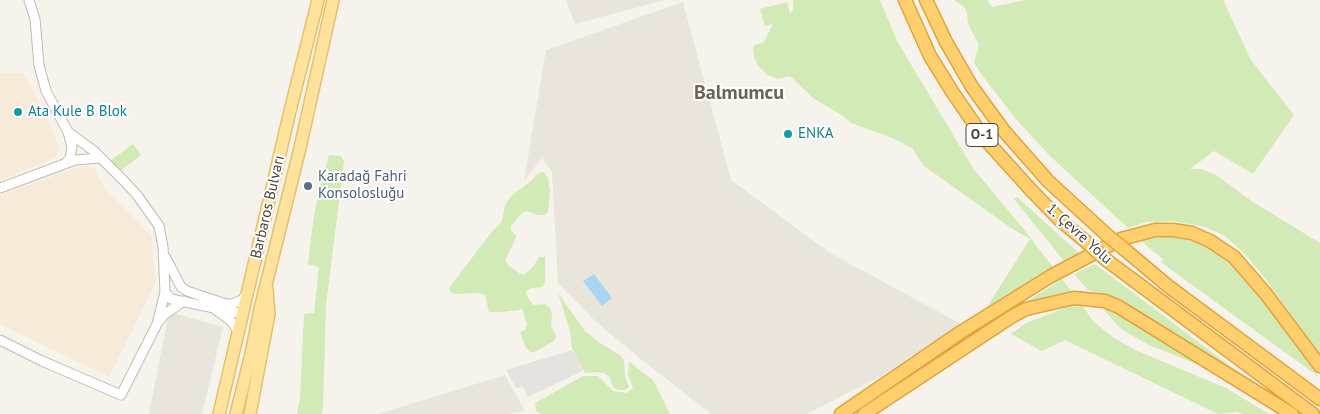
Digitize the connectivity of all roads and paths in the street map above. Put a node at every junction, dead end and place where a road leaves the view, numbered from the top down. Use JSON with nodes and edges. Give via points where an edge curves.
{"nodes":[{"id":1,"x":29,"y":0,"type":"edge"},
{"id":2,"x":318,"y":0,"type":"edge"},
{"id":3,"x":333,"y":0,"type":"edge"},
{"id":4,"x":905,"y":0,"type":"edge"},
{"id":5,"x":926,"y":0,"type":"edge"},
{"id":6,"x":68,"y":132,"type":"junction"},
{"id":7,"x":100,"y":158,"type":"junction"},
{"id":8,"x":65,"y":164,"type":"junction"},
{"id":9,"x":0,"y":188,"type":"edge"},
{"id":10,"x":163,"y":247,"type":"junction"},
{"id":11,"x":266,"y":282,"type":"junction"},
{"id":12,"x":248,"y":291,"type":"junction"},
{"id":13,"x":165,"y":292,"type":"junction"},
{"id":14,"x":184,"y":301,"type":"junction"},
{"id":15,"x":216,"y":309,"type":"junction"},
{"id":16,"x":260,"y":309,"type":"junction"},
{"id":17,"x":243,"y":314,"type":"junction"},
{"id":18,"x":158,"y":322,"type":"junction"},
{"id":19,"x":239,"y":332,"type":"junction"},
{"id":20,"x":0,"y":340,"type":"edge"},
{"id":21,"x":251,"y":354,"type":"junction"},
{"id":22,"x":233,"y":357,"type":"junction"},
{"id":23,"x":258,"y":366,"type":"junction"},
{"id":24,"x":1320,"y":366,"type":"edge"},
{"id":25,"x":1320,"y":399,"type":"edge"},
{"id":26,"x":219,"y":414,"type":"edge"},
{"id":27,"x":236,"y":414,"type":"edge"},
{"id":28,"x":250,"y":414,"type":"edge"},
{"id":29,"x":841,"y":414,"type":"edge"},
{"id":30,"x":864,"y":414,"type":"edge"},
{"id":31,"x":1292,"y":414,"type":"edge"},
{"id":32,"x":1312,"y":414,"type":"edge"}],
"edges":[{"from":1,"to":6,"type":"street","via":[[46,91]]},
{"from":2,"to":12,"type":"main road","name":"Barbaros Bulvarı"},
{"from":3,"to":11,"type":"main road","name":"Barbaros Bulvarı"},
{"from":4,"to":32,"type":"highway","name":"1. Çevre Yolu","number":"O-1","bridge":true,"via":[[930,56],[984,138],[1060,220],[1105,259]]},
{"from":5,"to":25,"type":"highway","name":"1. Çevre Yolu","number":"O-1","bridge":true,"via":[[972,87],[1004,131],[1048,180],[1168,286]]},
{"from":6,"to":7,"type":"street"},
{"from":6,"to":8,"type":"street","via":[[72,147]]},
{"from":7,"to":8,"type":"street"},
{"from":7,"to":10,"type":"street","via":[[154,217]]},
{"from":8,"to":9,"type":"street"},
{"from":10,"to":12,"type":"street","via":[[175,278],[187,292],[232,304],[242,300]]},
{"from":10,"to":13,"type":"street"},
{"from":11,"to":16,"type":"main road","name":"Barbaros Bulvarı"},
{"from":11,"to":23,"type":"main road","via":[[269,314]]},
{"from":12,"to":17,"type":"main road","name":"Barbaros Bulvarı"},
{"from":13,"to":14,"type":"street","via":[[171,299]]},
{"from":13,"to":18,"type":"street"},
{"from":14,"to":15,"type":"street"},
{"from":14,"to":18,"type":"street"},
{"from":15,"to":17,"type":"street"},
{"from":15,"to":19,"type":"street"},
{"from":16,"to":17,"type":"main road"},
{"from":16,"to":21,"type":"main road","name":"Barbaros Bulvarı"},
{"from":17,"to":19,"type":"main road","name":"Barbaros Bulvarı"},
{"from":18,"to":20,"type":"street","via":[[122,395]]},
{"from":19,"to":22,"type":"main road","name":"Barbaros Bulvarı"},
{"from":21,"to":22,"type":"main road"},
{"from":21,"to":23,"type":"main road","via":[[257,358]]},
{"from":21,"to":27,"type":"main road","name":"Barbaros Bulvarı"},
{"from":22,"to":26,"type":"main road","name":"Barbaros Bulvarı"},
{"from":23,"to":28,"type":"main road"},
{"from":24,"to":29,"type":"highway","via":[[1234,257],[1192,233],[1155,230],[1102,248],[1019,296]]},
{"from":30,"to":31,"type":"highway","via":[[1026,309],[1074,298],[1104,301],[1135,316]]}]}
